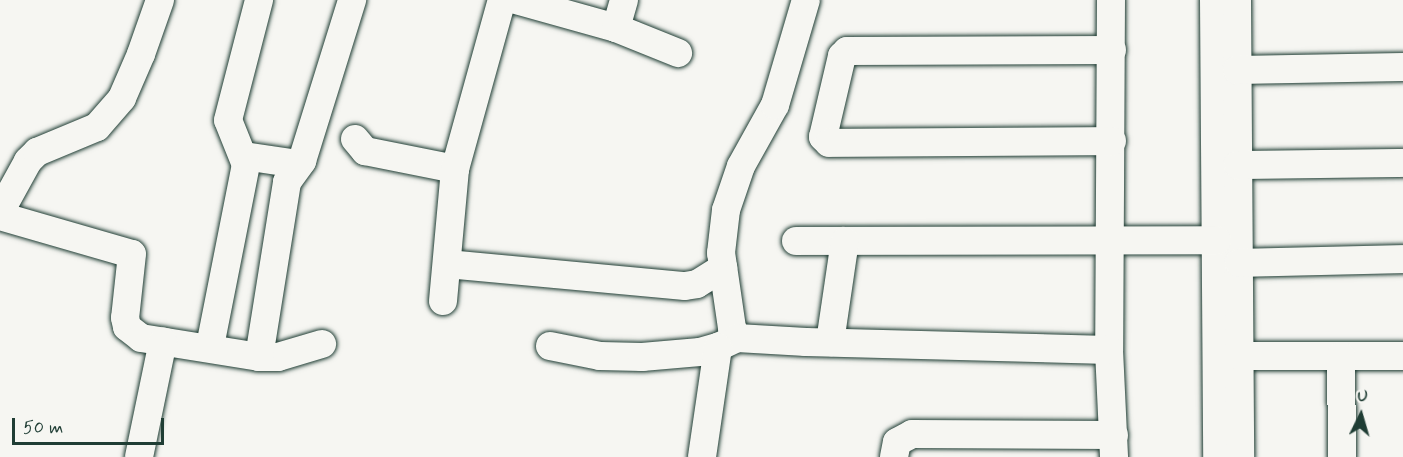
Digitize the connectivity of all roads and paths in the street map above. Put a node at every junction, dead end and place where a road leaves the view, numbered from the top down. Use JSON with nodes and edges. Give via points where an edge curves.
{"nodes":[{"id":1,"x":160,"y":0,"type":"edge"},
{"id":2,"x":259,"y":0,"type":"edge"},
{"id":3,"x":352,"y":0,"type":"edge"},
{"id":4,"x":624,"y":0,"type":"edge"},
{"id":5,"x":806,"y":0,"type":"edge"},
{"id":6,"x":1111,"y":0,"type":"edge"},
{"id":7,"x":1214,"y":0,"type":"edge"},
{"id":8,"x":1238,"y":0,"type":"edge"},
{"id":9,"x":518,"y":1,"type":"edge"},
{"id":10,"x":616,"y":27,"type":"junction"},
{"id":11,"x":1112,"y":50,"type":"junction"},
{"id":12,"x":678,"y":53,"type":"dead end"},
{"id":13,"x":1403,"y":67,"type":"edge"},
{"id":14,"x":1237,"y":70,"type":"junction"},
{"id":15,"x":355,"y":139,"type":"dead end"},
{"id":16,"x":1112,"y":141,"type":"junction"},
{"id":17,"x":244,"y":156,"type":"junction"},
{"id":18,"x":1403,"y":163,"type":"edge"},
{"id":19,"x":298,"y":164,"type":"junction"},
{"id":20,"x":1238,"y":165,"type":"junction"},
{"id":21,"x":455,"y":169,"type":"junction"},
{"id":22,"x":0,"y":214,"type":"edge"},
{"id":23,"x":1111,"y":240,"type":"junction"},
{"id":24,"x":1217,"y":240,"type":"junction"},
{"id":25,"x":796,"y":241,"type":"dead end"},
{"id":26,"x":845,"y":242,"type":"junction"},
{"id":27,"x":1403,"y":258,"type":"edge"},
{"id":28,"x":1239,"y":262,"type":"junction"},
{"id":29,"x":447,"y":264,"type":"junction"},
{"id":30,"x":723,"y":268,"type":"junction"},
{"id":31,"x":443,"y":302,"type":"dead end"},
{"id":32,"x":212,"y":336,"type":"dead end"},
{"id":33,"x":163,"y":341,"type":"junction"},
{"id":34,"x":831,"y":342,"type":"junction"},
{"id":35,"x":727,"y":343,"type":"junction"},
{"id":36,"x":322,"y":344,"type":"dead end"},
{"id":37,"x":550,"y":345,"type":"dead end"},
{"id":38,"x":1109,"y":350,"type":"junction"},
{"id":39,"x":1240,"y":356,"type":"junction"},
{"id":40,"x":1341,"y":356,"type":"junction"},
{"id":41,"x":1403,"y":356,"type":"edge"},
{"id":42,"x":259,"y":357,"type":"junction"},
{"id":43,"x":1114,"y":446,"type":"edge"},
{"id":44,"x":138,"y":457,"type":"edge"},
{"id":45,"x":702,"y":457,"type":"edge"},
{"id":46,"x":894,"y":457,"type":"edge"},
{"id":47,"x":1217,"y":457,"type":"edge"},
{"id":48,"x":1240,"y":457,"type":"edge"},
{"id":49,"x":1342,"y":457,"type":"edge"}],
"edges":[{"from":1,"to":22,"type":"street","via":[[132,77],[117,104],[97,128],[38,152],[28,161]]},
{"from":2,"to":17,"type":"street","via":[[228,120]]},
{"from":3,"to":19,"type":"street"},
{"from":4,"to":10,"type":"street"},
{"from":5,"to":30,"type":"street","via":[[775,105],[741,166],[726,210]]},
{"from":6,"to":11,"type":"street"},
{"from":7,"to":24,"type":"street"},
{"from":8,"to":14,"type":"street"},
{"from":9,"to":10,"type":"street"},
{"from":9,"to":21,"type":"street"},
{"from":10,"to":12,"type":"street"},
{"from":11,"to":16,"type":"street"},
{"from":11,"to":16,"type":"street","via":[[847,51],[842,56],[823,137],[829,143]]},
{"from":13,"to":14,"type":"street"},
{"from":14,"to":20,"type":"street"},
{"from":15,"to":21,"type":"street","via":[[364,151]]},
{"from":16,"to":23,"type":"street"},
{"from":17,"to":19,"type":"street"},
{"from":17,"to":32,"type":"street","via":[[244,183]]},
{"from":18,"to":20,"type":"street"},
{"from":19,"to":42,"type":"street","via":[[287,182]]},
{"from":20,"to":28,"type":"street"},
{"from":21,"to":29,"type":"street"},
{"from":22,"to":33,"type":"street","via":[[132,254],[127,327],[141,338]]},
{"from":23,"to":24,"type":"street"},
{"from":23,"to":26,"type":"street"},
{"from":23,"to":38,"type":"street"},
{"from":24,"to":47,"type":"street"},
{"from":25,"to":26,"type":"street"},
{"from":26,"to":34,"type":"street"},
{"from":27,"to":28,"type":"street"},
{"from":28,"to":39,"type":"street"},
{"from":29,"to":30,"type":"street","via":[[685,286],[697,284]]},
{"from":29,"to":31,"type":"street"},
{"from":30,"to":35,"type":"street","via":[[732,328]]},
{"from":33,"to":42,"type":"street"},
{"from":33,"to":44,"type":"street"},
{"from":34,"to":35,"type":"street"},
{"from":34,"to":38,"type":"street"},
{"from":35,"to":37,"type":"street","via":[[642,357],[600,356]]},
{"from":35,"to":45,"type":"street"},
{"from":36,"to":42,"type":"street","via":[[278,357]]},
{"from":38,"to":43,"type":"street"},
{"from":39,"to":40,"type":"street"},
{"from":39,"to":48,"type":"street"},
{"from":40,"to":41,"type":"street"},
{"from":40,"to":49,"type":"street"},
{"from":43,"to":46,"type":"street","via":[[912,434],[897,442]]}]}
